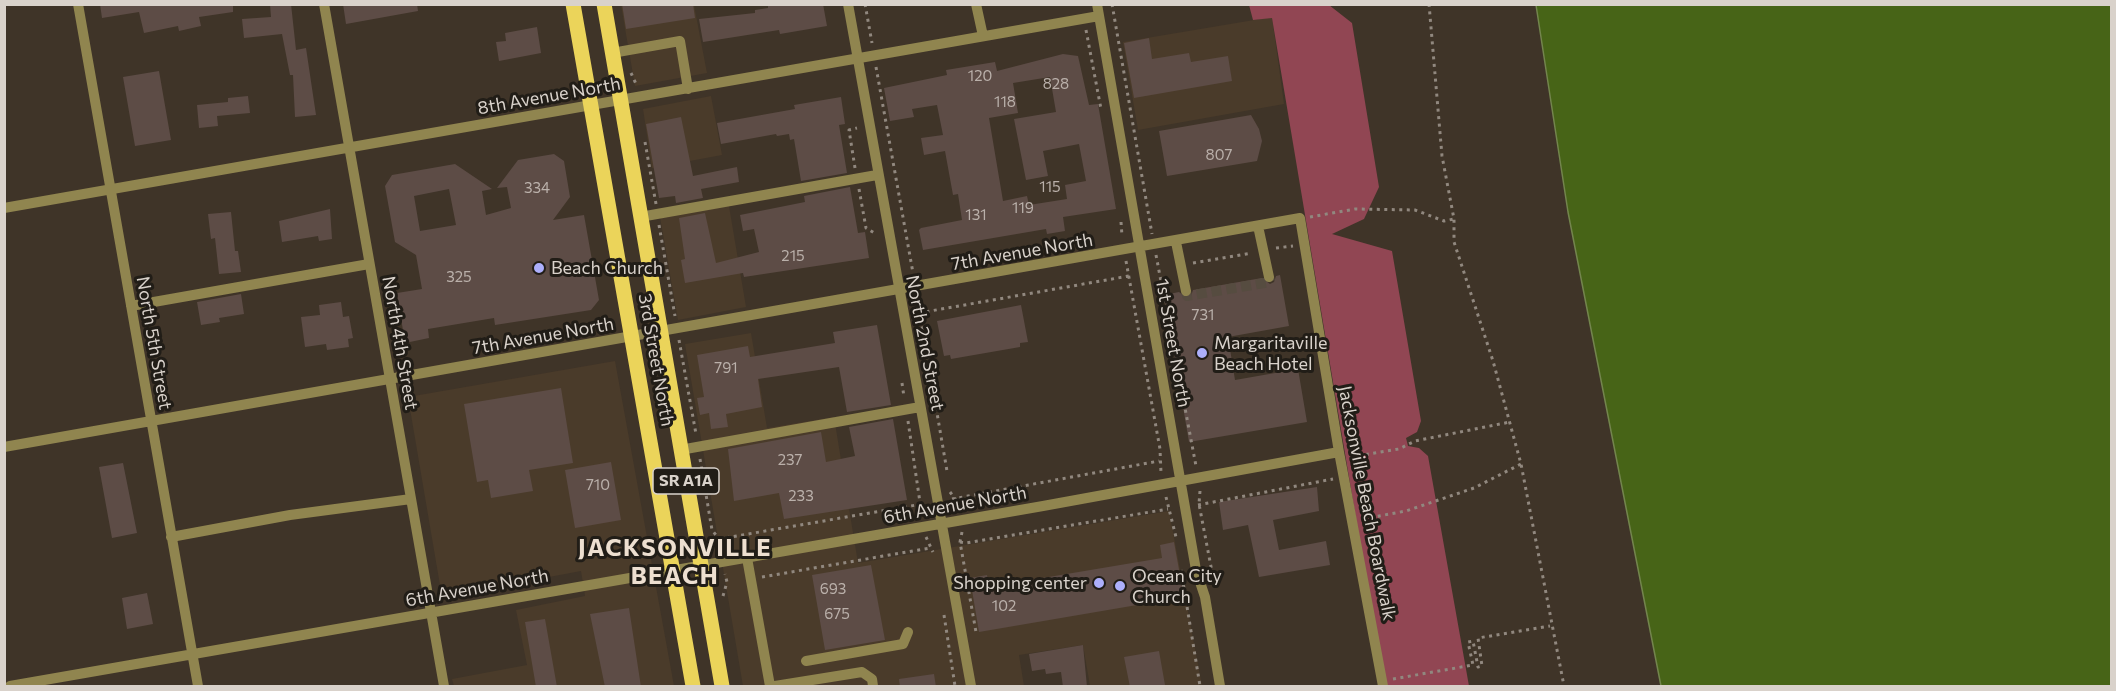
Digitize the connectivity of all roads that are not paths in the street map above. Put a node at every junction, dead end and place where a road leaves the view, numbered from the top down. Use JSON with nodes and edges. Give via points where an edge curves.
{"nodes":[{"id":1,"x":78,"y":4,"type":"edge"},
{"id":2,"x":324,"y":4,"type":"edge"},
{"id":3,"x":573,"y":4,"type":"edge"},
{"id":4,"x":603,"y":4,"type":"edge"},
{"id":5,"x":848,"y":4,"type":"edge"},
{"id":6,"x":976,"y":4,"type":"edge"},
{"id":7,"x":1097,"y":4,"type":"edge"},
{"id":8,"x":1099,"y":16,"type":"junction"},
{"id":9,"x":984,"y":36,"type":"junction"},
{"id":10,"x":620,"y":51,"type":"junction"},
{"id":11,"x":857,"y":57,"type":"junction"},
{"id":12,"x":688,"y":89,"type":"junction"},
{"id":13,"x":620,"y":101,"type":"junction"},
{"id":14,"x":590,"y":105,"type":"junction"},
{"id":15,"x":350,"y":148,"type":"junction"},
{"id":16,"x":877,"y":175,"type":"junction"},
{"id":17,"x":112,"y":189,"type":"junction"},
{"id":18,"x":4,"y":208,"type":"edge"},
{"id":19,"x":640,"y":217,"type":"junction"},
{"id":20,"x":1300,"y":218,"type":"joint"},
{"id":21,"x":1258,"y":226,"type":"junction"},
{"id":22,"x":1176,"y":242,"type":"junction"},
{"id":23,"x":1140,"y":248,"type":"junction"},
{"id":24,"x":369,"y":264,"type":"junction"},
{"id":25,"x":1269,"y":277,"type":"dead end"},
{"id":26,"x":897,"y":290,"type":"junction"},
{"id":27,"x":1186,"y":291,"type":"dead end"},
{"id":28,"x":131,"y":306,"type":"junction"},
{"id":29,"x":661,"y":333,"type":"junction"},
{"id":30,"x":632,"y":338,"type":"junction"},
{"id":31,"x":390,"y":380,"type":"junction"},
{"id":32,"x":920,"y":407,"type":"junction"},
{"id":33,"x":151,"y":422,"type":"junction"},
{"id":34,"x":4,"y":447,"type":"edge"},
{"id":35,"x":680,"y":450,"type":"junction"},
{"id":36,"x":1340,"y":456,"type":"junction"},
{"id":37,"x":1180,"y":482,"type":"junction"},
{"id":38,"x":411,"y":499,"type":"junction"},
{"id":39,"x":943,"y":524,"type":"junction"},
{"id":40,"x":171,"y":537,"type":"junction"},
{"id":41,"x":747,"y":558,"type":"junction"},
{"id":42,"x":700,"y":566,"type":"junction"},
{"id":43,"x":672,"y":570,"type":"junction"},
{"id":44,"x":431,"y":614,"type":"junction"},
{"id":45,"x":908,"y":632,"type":"dead end"},
{"id":46,"x":192,"y":655,"type":"junction"},
{"id":47,"x":806,"y":661,"type":"dead end"},
{"id":48,"x":1386,"y":683,"type":"edge"},
{"id":49,"x":10,"y":687,"type":"edge"},
{"id":50,"x":198,"y":687,"type":"edge"},
{"id":51,"x":444,"y":687,"type":"edge"},
{"id":52,"x":693,"y":687,"type":"edge"},
{"id":53,"x":722,"y":687,"type":"edge"},
{"id":54,"x":770,"y":687,"type":"edge"},
{"id":55,"x":775,"y":687,"type":"edge"},
{"id":56,"x":873,"y":687,"type":"edge"},
{"id":57,"x":971,"y":687,"type":"edge"},
{"id":58,"x":1220,"y":687,"type":"edge"}],
"edges":[{"from":1,"to":17,"type":"street","name":"North 5th Street"},
{"from":2,"to":15,"type":"street","name":"North 4th Street"},
{"from":3,"to":14,"type":"main road","name":"3rd Street North","number":"SR A1A"},
{"from":4,"to":10,"type":"main road","name":"3rd Street North","number":"SR A1A"},
{"from":5,"to":11,"type":"street","name":"North 2nd Street"},
{"from":6,"to":9,"type":"street"},
{"from":7,"to":8,"type":"street","name":"1st Street North"},
{"from":8,"to":9,"type":"street","name":"8th Avenue North"},
{"from":8,"to":23,"type":"street","name":"1st Street North"},
{"from":9,"to":11,"type":"street","name":"8th Avenue North"},
{"from":10,"to":12,"type":"street","via":[[680,41]]},
{"from":10,"to":13,"type":"main road","name":"3rd Street North","number":"SR A1A"},
{"from":11,"to":12,"type":"street","name":"8th Avenue North"},
{"from":11,"to":16,"type":"street","name":"North 2nd Street"},
{"from":12,"to":13,"type":"street","name":"8th Avenue North"},
{"from":13,"to":14,"type":"street","name":"8th Avenue North"},
{"from":13,"to":19,"type":"main road","name":"3rd Street North","number":"SR A1A"},
{"from":14,"to":15,"type":"street","name":"8th Avenue North"},
{"from":14,"to":30,"type":"main road","name":"3rd Street North","number":"SR A1A"},
{"from":15,"to":17,"type":"street","name":"8th Avenue North"},
{"from":15,"to":24,"type":"street","name":"North 4th Street"},
{"from":16,"to":19,"type":"street"},
{"from":16,"to":26,"type":"street","name":"North 2nd Street"},
{"from":17,"to":18,"type":"street","name":"8th Avenue North"},
{"from":17,"to":28,"type":"street","name":"North 5th Street"},
{"from":19,"to":29,"type":"main road","name":"3rd Street North","number":"SR A1A"},
{"from":20,"to":21,"type":"street","name":"7th Avenue North"},
{"from":20,"to":36,"type":"street","name":"Jacksonville Beach Boardwalk"},
{"from":21,"to":22,"type":"street","name":"7th Avenue North"},
{"from":21,"to":25,"type":"street"},
{"from":22,"to":23,"type":"street","name":"7th Avenue North"},
{"from":22,"to":27,"type":"street"},
{"from":23,"to":26,"type":"street","name":"7th Avenue North"},
{"from":23,"to":37,"type":"street","name":"1st Street North"},
{"from":24,"to":28,"type":"street"},
{"from":24,"to":31,"type":"street","name":"North 4th Street"},
{"from":26,"to":29,"type":"street","name":"7th Avenue North"},
{"from":26,"to":32,"type":"street","name":"North 2nd Street"},
{"from":28,"to":33,"type":"street","name":"North 5th Street"},
{"from":29,"to":30,"type":"street","name":"7th Avenue North"},
{"from":29,"to":35,"type":"main road","name":"3rd Street North","number":"SR A1A"},
{"from":30,"to":31,"type":"street","name":"7th Avenue North"},
{"from":30,"to":43,"type":"main road","name":"3rd Street North","number":"SR A1A"},
{"from":31,"to":33,"type":"street","name":"7th Avenue North"},
{"from":31,"to":38,"type":"street","name":"North 4th Street"},
{"from":32,"to":35,"type":"street"},
{"from":32,"to":39,"type":"street","name":"North 2nd Street"},
{"from":33,"to":34,"type":"street","name":"7th Avenue North"},
{"from":33,"to":40,"type":"street","name":"North 5th Street"},
{"from":35,"to":42,"type":"main road","name":"3rd Street North","number":"SR A1A"},
{"from":36,"to":37,"type":"street","name":"6th Avenue North"},
{"from":36,"to":48,"type":"street","name":"Jacksonville Beach Boardwalk"},
{"from":37,"to":39,"type":"street","name":"6th Avenue North"},
{"from":37,"to":58,"type":"street","name":"1st Street North"},
{"from":38,"to":40,"type":"street","via":[[290,515]]},
{"from":38,"to":44,"type":"street","name":"North 4th Street"},
{"from":39,"to":41,"type":"street","name":"6th Avenue North"},
{"from":39,"to":57,"type":"street","name":"North 2nd Street"},
{"from":40,"to":46,"type":"street","name":"North 5th Street"},
{"from":41,"to":42,"type":"street","name":"6th Avenue North"},
{"from":41,"to":54,"type":"street"},
{"from":42,"to":43,"type":"street","name":"6th Avenue North"},
{"from":42,"to":53,"type":"main road","name":"3rd Street North","number":"SR A1A"},
{"from":43,"to":44,"type":"street","name":"6th Avenue North"},
{"from":43,"to":52,"type":"main road","name":"3rd Street North","number":"SR A1A"},
{"from":44,"to":46,"type":"street","name":"6th Avenue North"},
{"from":44,"to":51,"type":"street","name":"North 4th Street"},
{"from":45,"to":47,"type":"street","via":[[903,644]]},
{"from":46,"to":49,"type":"street","name":"6th Avenue North"},
{"from":46,"to":50,"type":"street","name":"North 5th Street"},
{"from":55,"to":56,"type":"street","via":[[862,672],[872,680]]}]}
